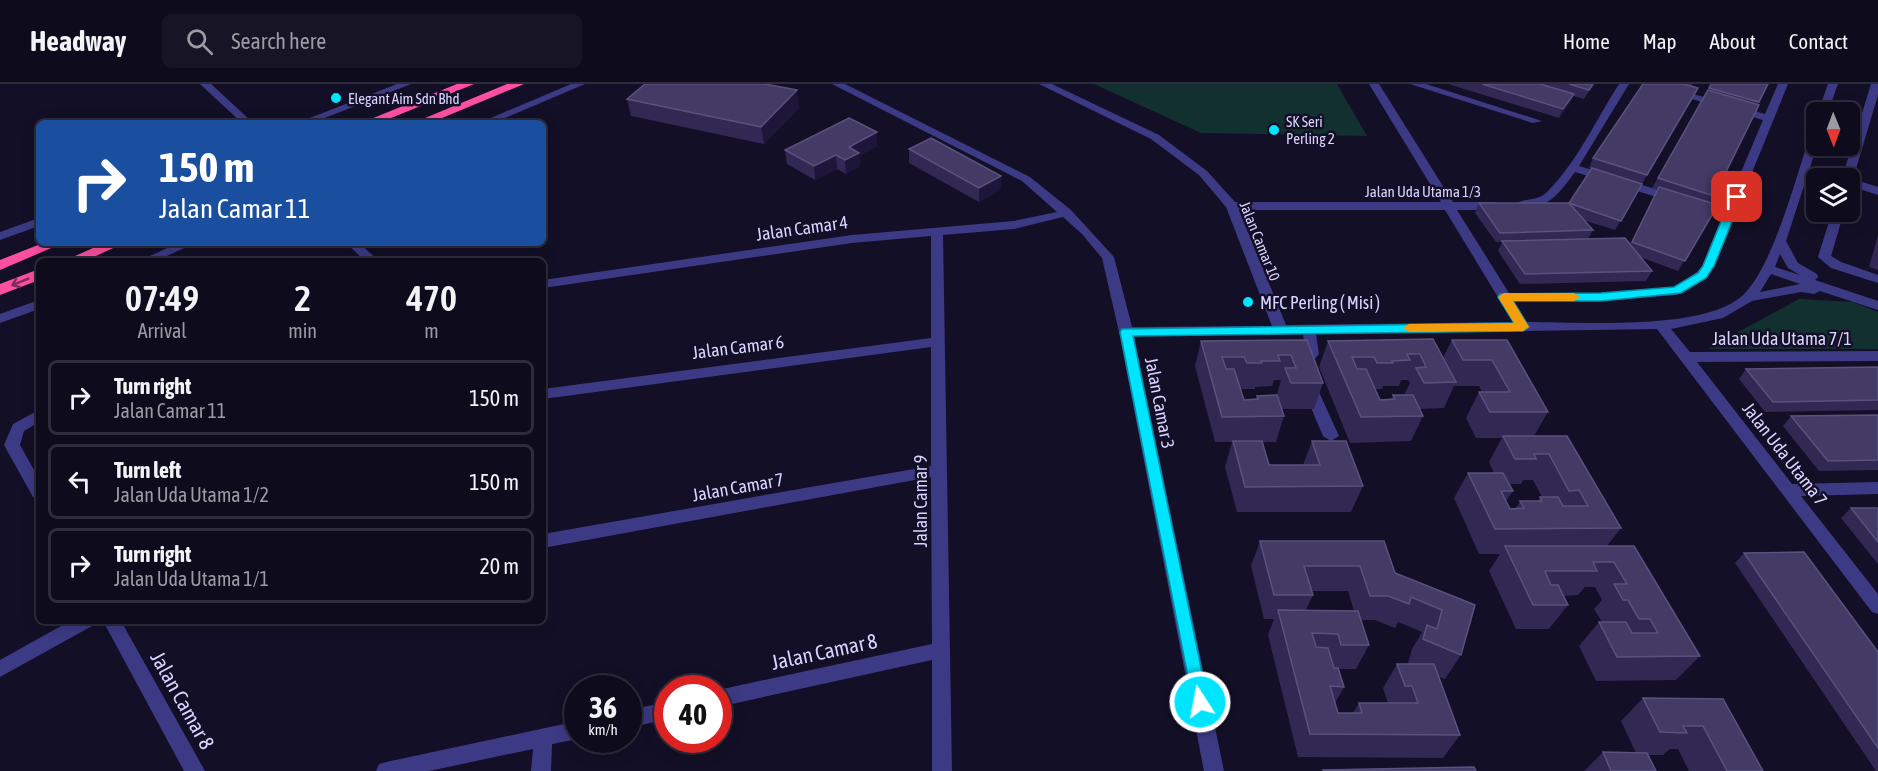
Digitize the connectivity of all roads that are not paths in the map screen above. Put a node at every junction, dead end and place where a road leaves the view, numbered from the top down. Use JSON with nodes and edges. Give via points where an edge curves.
{"nodes":[{"id":1,"x":220,"y":84,"type":"edge"},
{"id":2,"x":406,"y":84,"type":"edge"},
{"id":3,"x":468,"y":84,"type":"edge"},
{"id":4,"x":519,"y":84,"type":"edge"},
{"id":5,"x":580,"y":84,"type":"edge"},
{"id":6,"x":837,"y":84,"type":"edge"},
{"id":7,"x":1044,"y":84,"type":"edge"},
{"id":8,"x":1374,"y":84,"type":"edge"},
{"id":9,"x":1415,"y":84,"type":"edge"},
{"id":10,"x":1624,"y":84,"type":"edge"},
{"id":11,"x":1646,"y":84,"type":"edge"},
{"id":12,"x":1783,"y":84,"type":"edge"},
{"id":13,"x":1833,"y":84,"type":"edge"},
{"id":14,"x":1876,"y":84,"type":"edge"},
{"id":15,"x":207,"y":86,"type":"edge"},
{"id":16,"x":1827,"y":102,"type":"edge"},
{"id":17,"x":1866,"y":117,"type":"junction"},
{"id":18,"x":1769,"y":118,"type":"junction"},
{"id":19,"x":245,"y":120,"type":"edge"},
{"id":20,"x":310,"y":120,"type":"edge"},
{"id":21,"x":375,"y":120,"type":"edge"},
{"id":22,"x":427,"y":120,"type":"edge"},
{"id":23,"x":491,"y":120,"type":"edge"},
{"id":24,"x":1878,"y":120,"type":"edge"},
{"id":25,"x":1537,"y":121,"type":"dead end"},
{"id":26,"x":1808,"y":156,"type":"edge"},
{"id":27,"x":1572,"y":168,"type":"junction"},
{"id":28,"x":1852,"y":168,"type":"edge"},
{"id":29,"x":1860,"y":184,"type":"edge"},
{"id":30,"x":1878,"y":190,"type":"edge"},
{"id":31,"x":1448,"y":205,"type":"junction"},
{"id":32,"x":1232,"y":206,"type":"junction"},
{"id":33,"x":1067,"y":213,"type":"junction"},
{"id":34,"x":1729,"y":215,"type":"junction"},
{"id":35,"x":1835,"y":222,"type":"edge"},
{"id":36,"x":36,"y":223,"type":"edge"},
{"id":37,"x":937,"y":230,"type":"junction"},
{"id":38,"x":0,"y":236,"type":"edge"},
{"id":39,"x":1779,"y":240,"type":"junction"},
{"id":40,"x":48,"y":246,"type":"edge"},
{"id":41,"x":110,"y":246,"type":"edge"},
{"id":42,"x":182,"y":246,"type":"edge"},
{"id":43,"x":356,"y":246,"type":"edge"},
{"id":44,"x":80,"y":258,"type":"edge"},
{"id":45,"x":152,"y":258,"type":"edge"},
{"id":46,"x":370,"y":258,"type":"edge"},
{"id":47,"x":0,"y":265,"type":"edge"},
{"id":48,"x":1769,"y":269,"type":"junction"},
{"id":49,"x":36,"y":275,"type":"edge"},
{"id":50,"x":1878,"y":279,"type":"edge"},
{"id":51,"x":546,"y":284,"type":"edge"},
{"id":52,"x":0,"y":290,"type":"edge"},
{"id":53,"x":1841,"y":293,"type":"junction"},
{"id":54,"x":1504,"y":297,"type":"junction"},
{"id":55,"x":1748,"y":298,"type":"junction"},
{"id":56,"x":36,"y":305,"type":"edge"},
{"id":57,"x":1878,"y":306,"type":"edge"},
{"id":58,"x":0,"y":319,"type":"edge"},
{"id":59,"x":1661,"y":325,"type":"junction"},
{"id":60,"x":1523,"y":327,"type":"junction"},
{"id":61,"x":1281,"y":330,"type":"junction"},
{"id":62,"x":1309,"y":330,"type":"junction"},
{"id":63,"x":1126,"y":332,"type":"junction"},
{"id":64,"x":938,"y":342,"type":"junction"},
{"id":65,"x":1878,"y":356,"type":"edge"},
{"id":66,"x":1686,"y":357,"type":"junction"},
{"id":67,"x":546,"y":394,"type":"edge"},
{"id":68,"x":36,"y":417,"type":"edge"},
{"id":69,"x":1330,"y":436,"type":"dead end"},
{"id":70,"x":939,"y":470,"type":"junction"},
{"id":71,"x":36,"y":488,"type":"edge"},
{"id":72,"x":1878,"y":488,"type":"edge"},
{"id":73,"x":1788,"y":490,"type":"junction"},
{"id":74,"x":546,"y":540,"type":"edge"},
{"id":75,"x":1878,"y":607,"type":"edge"},
{"id":76,"x":81,"y":624,"type":"edge"},
{"id":77,"x":114,"y":624,"type":"edge"},
{"id":78,"x":940,"y":650,"type":"junction"},
{"id":79,"x":0,"y":669,"type":"edge"},
{"id":80,"x":732,"y":696,"type":"edge"},
{"id":81,"x":564,"y":733,"type":"edge"},
{"id":82,"x":543,"y":738,"type":"junction"},
{"id":83,"x":195,"y":771,"type":"edge"},
{"id":84,"x":386,"y":771,"type":"edge"},
{"id":85,"x":541,"y":771,"type":"edge"},
{"id":86,"x":942,"y":771,"type":"edge"},
{"id":87,"x":1214,"y":771,"type":"edge"}],
"edges":[{"from":1,"to":15,"type":"street"},
{"from":2,"to":20,"type":"street"},
{"from":3,"to":21,"type":"highway"},
{"from":4,"to":22,"type":"highway"},
{"from":5,"to":23,"type":"street"},
{"from":6,"to":33,"type":"street","name":"Jalan Camar 3","via":[[1026,179]]},
{"from":7,"to":32,"type":"street","name":"Jalan Camar 10","via":[[1155,136],[1203,173]]},
{"from":8,"to":31,"type":"street"},
{"from":9,"to":25,"type":"street"},
{"from":10,"to":27,"type":"street","name":"Jalan Uda Utama 1/3"},
{"from":11,"to":18,"type":"street"},
{"from":12,"to":18,"type":"street"},
{"from":13,"to":16,"type":"street"},
{"from":14,"to":17,"type":"street"},
{"from":15,"to":19,"type":"street"},
{"from":17,"to":24,"type":"street"},
{"from":17,"to":28,"type":"street"},
{"from":18,"to":34,"type":"street"},
{"from":26,"to":39,"type":"street"},
{"from":27,"to":31,"type":"street","name":"Jalan Uda Utama 1/3","via":[[1552,194],[1539,203]]},
{"from":27,"to":34,"type":"street"},
{"from":29,"to":30,"type":"street"},
{"from":31,"to":32,"type":"street","name":"Jalan Uda Utama 1/3"},
{"from":31,"to":54,"type":"street"},
{"from":32,"to":61,"type":"street","name":"Jalan Camar 10"},
{"from":33,"to":37,"type":"street","name":"Jalan Camar 4","via":[[1014,225]]},
{"from":33,"to":63,"type":"street","name":"Jalan Camar 3","via":[[1102,246],[1108,257]]},
{"from":34,"to":54,"type":"street","via":[[1702,275],[1677,291],[1601,297]]},
{"from":35,"to":50,"type":"street","via":[[1824,257]]},
{"from":36,"to":38,"type":"street"},
{"from":37,"to":51,"type":"street","name":"Jalan Camar 4"},
{"from":37,"to":64,"type":"street","name":"Jalan Camar 9"},
{"from":39,"to":48,"type":"street"},
{"from":39,"to":53,"type":"street","via":[[1793,266]]},
{"from":40,"to":47,"type":"highway"},
{"from":41,"to":44,"type":"highway"},
{"from":42,"to":45,"type":"street"},
{"from":43,"to":46,"type":"street"},
{"from":48,"to":53,"type":"street"},
{"from":48,"to":55,"type":"street"},
{"from":49,"to":52,"type":"highway","one_way":true},
{"from":53,"to":55,"type":"street","via":[[1801,288]]},
{"from":53,"to":57,"type":"street"},
{"from":54,"to":60,"type":"street"},
{"from":55,"to":59,"type":"street","via":[[1724,313]]},
{"from":56,"to":58,"type":"street"},
{"from":59,"to":60,"type":"street"},
{"from":59,"to":66,"type":"street","name":"Jalan Uda Utama 7"},
{"from":60,"to":62,"type":"street"},
{"from":61,"to":62,"type":"street"},
{"from":61,"to":63,"type":"street"},
{"from":62,"to":69,"type":"street","via":[[1312,354],[1302,370]]},
{"from":63,"to":87,"type":"street","name":"Jalan Camar 3"},
{"from":64,"to":67,"type":"street","name":"Jalan Camar 6"},
{"from":64,"to":70,"type":"street","name":"Jalan Camar 9"},
{"from":65,"to":66,"type":"street","name":"Jalan Uda Utama 7/1"},
{"from":66,"to":73,"type":"street","name":"Jalan Uda Utama 7"},
{"from":68,"to":71,"type":"street","via":[[18,428],[12,445]]},
{"from":70,"to":74,"type":"street","name":"Jalan Camar 7"},
{"from":70,"to":78,"type":"street","name":"Jalan Camar 9"},
{"from":72,"to":73,"type":"street"},
{"from":73,"to":75,"type":"street","name":"Jalan Uda Utama 7"},
{"from":76,"to":79,"type":"street"},
{"from":77,"to":83,"type":"street","name":"Jalan Camar 8"},
{"from":78,"to":80,"type":"street","name":"Jalan Camar 8"},
{"from":78,"to":86,"type":"street","name":"Jalan Camar 9"},
{"from":81,"to":82,"type":"street"},
{"from":82,"to":84,"type":"street"},
{"from":82,"to":85,"type":"street"}]}
